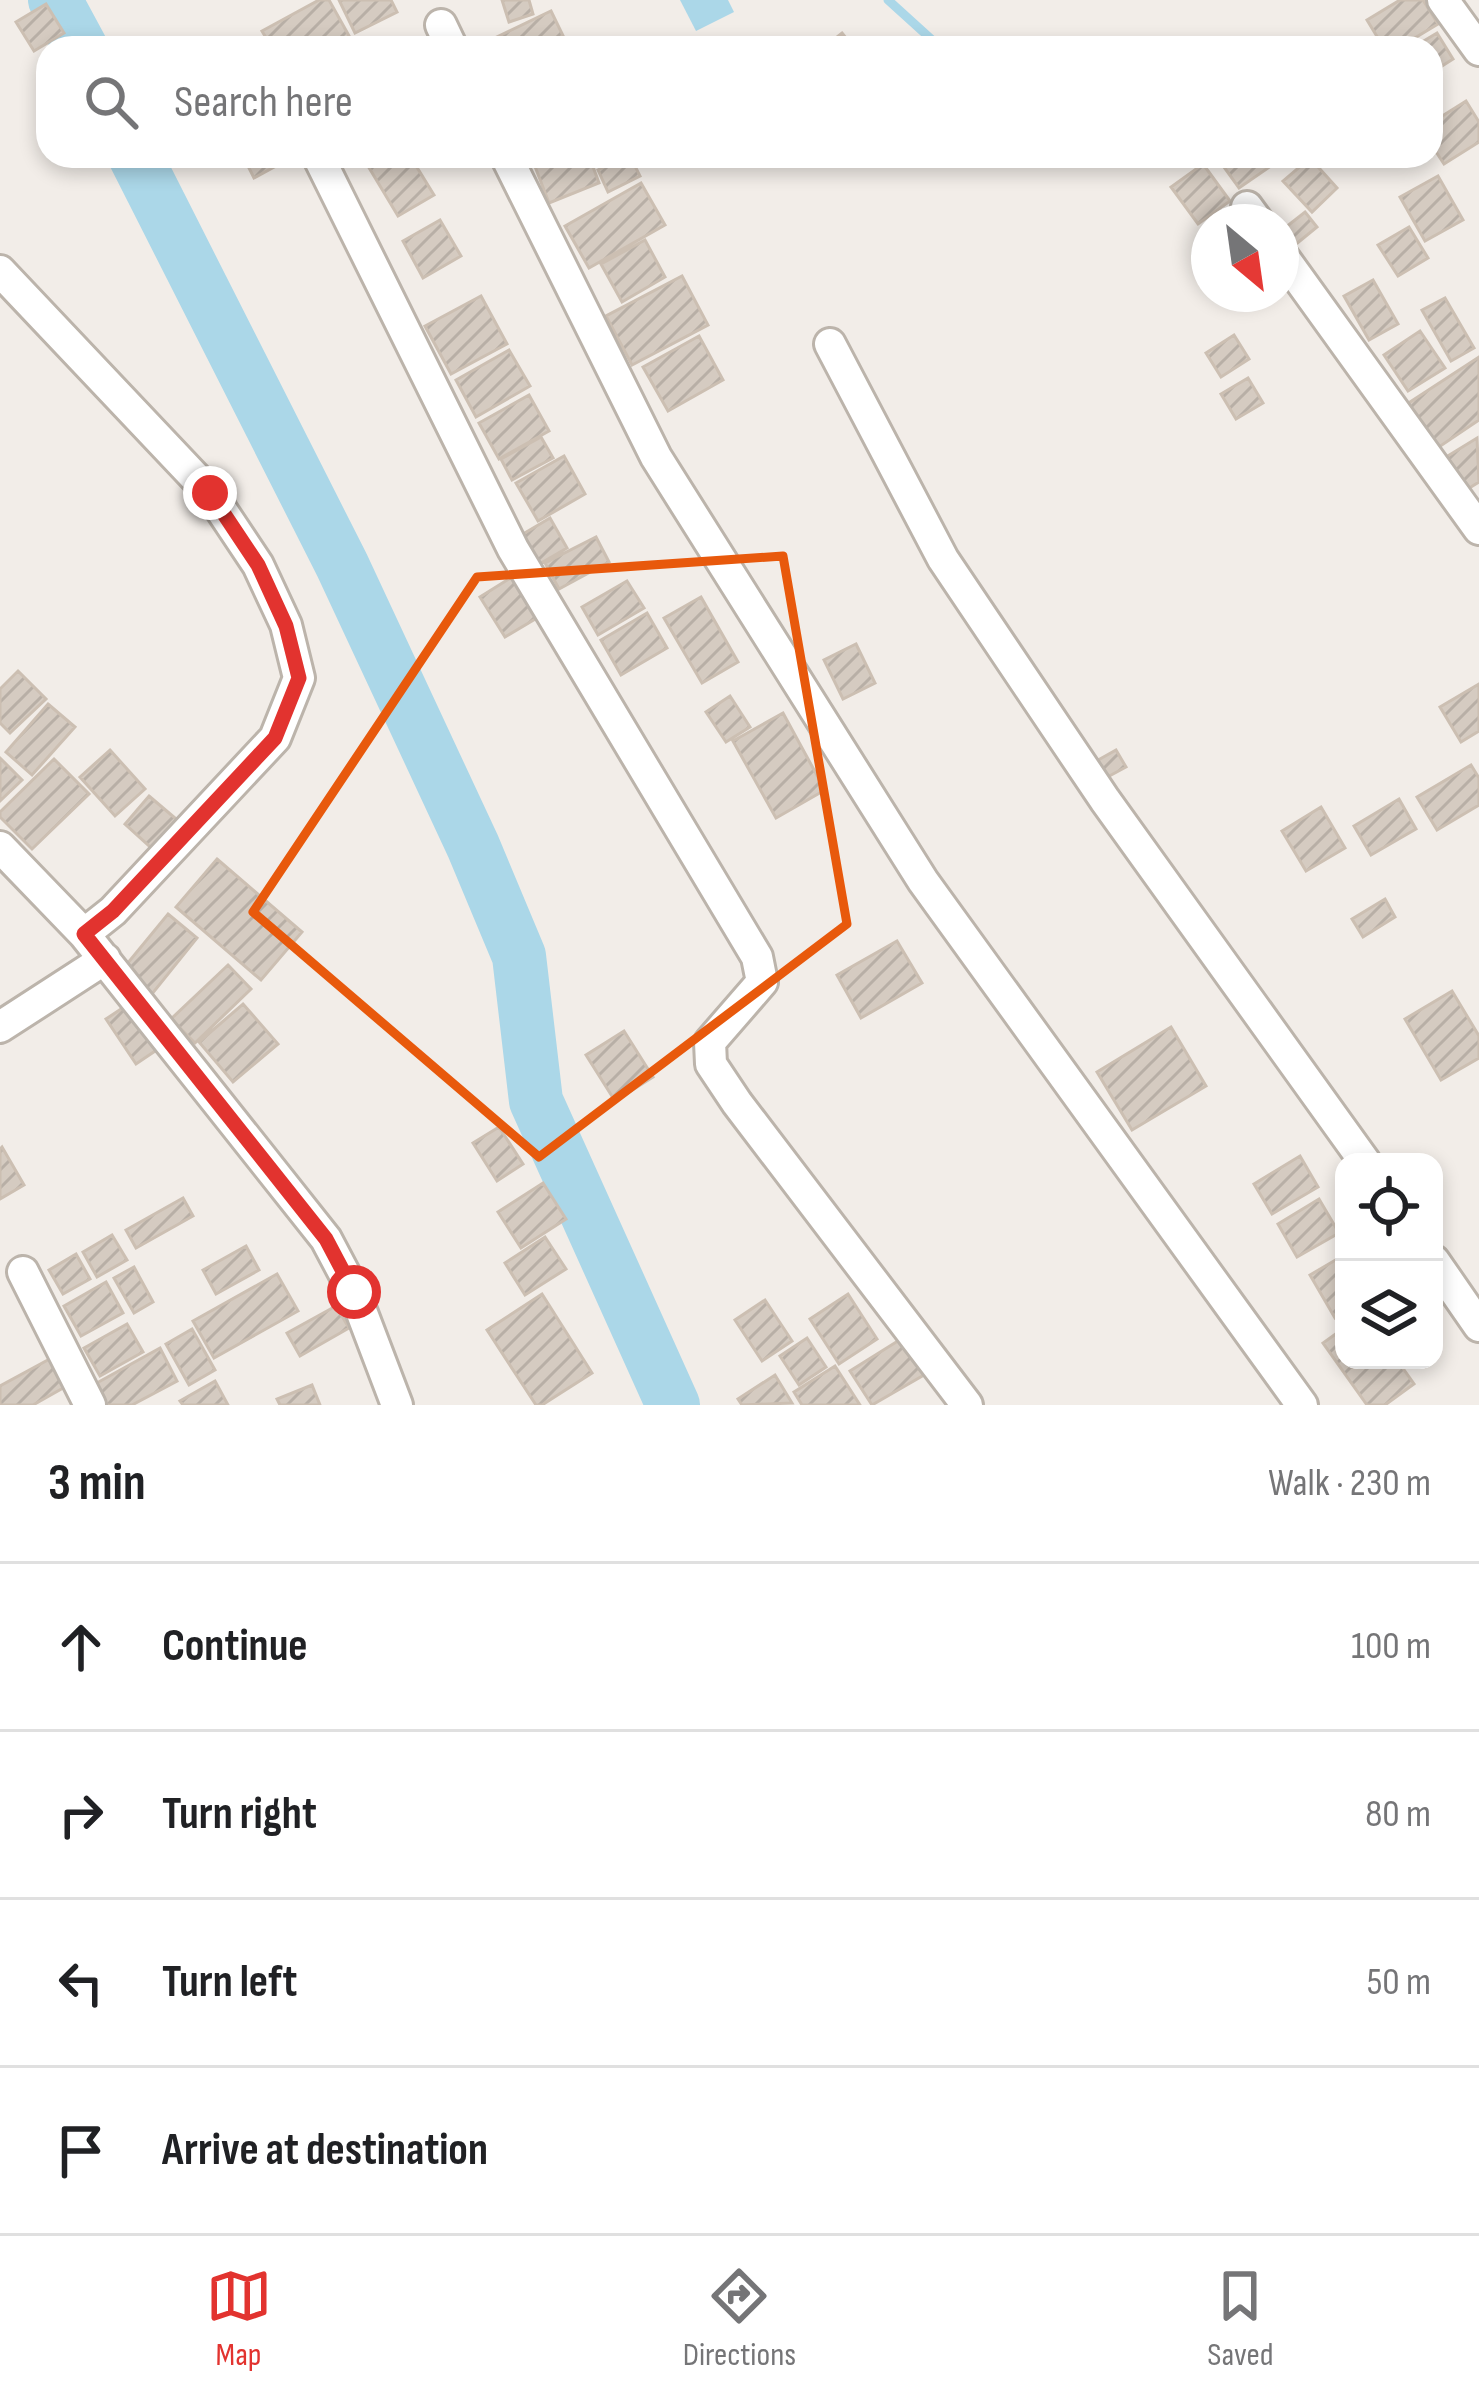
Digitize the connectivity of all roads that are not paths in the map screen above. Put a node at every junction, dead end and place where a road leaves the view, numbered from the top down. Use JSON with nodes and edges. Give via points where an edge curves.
{"nodes":[{"id":1,"x":1443,"y":0,"type":"edge"},
{"id":2,"x":1479,"y":50,"type":"edge"},
{"id":3,"x":324,"y":168,"type":"edge"},
{"id":4,"x":512,"y":168,"type":"edge"},
{"id":5,"x":0,"y":271,"type":"edge"},
{"id":6,"x":1299,"y":279,"type":"edge"},
{"id":7,"x":830,"y":344,"type":"dead end"},
{"id":8,"x":1479,"y":529,"type":"edge"},
{"id":9,"x":0,"y":847,"type":"edge"},
{"id":10,"x":84,"y":934,"type":"junction"},
{"id":11,"x":104,"y":959,"type":"junction"},
{"id":12,"x":0,"y":1028,"type":"edge"},
{"id":13,"x":1359,"y":1153,"type":"edge"},
{"id":14,"x":23,"y":1272,"type":"dead end"},
{"id":15,"x":1443,"y":1275,"type":"edge"},
{"id":16,"x":1479,"y":1326,"type":"edge"},
{"id":17,"x":90,"y":1405,"type":"edge"},
{"id":18,"x":397,"y":1405,"type":"edge"},
{"id":19,"x":967,"y":1405,"type":"edge"},
{"id":20,"x":1302,"y":1405,"type":"edge"}],
"edges":[{"from":1,"to":2,"type":"street"},
{"from":3,"to":19,"type":"street","via":[[513,549],[757,957],[763,982],[710,1042],[711,1064]]},
{"from":4,"to":20,"type":"street","via":[[656,457],[866,793]]},
{"from":5,"to":10,"type":"street","via":[[210,493],[258,565],[299,678],[275,738]]},
{"from":6,"to":8,"type":"street"},
{"from":7,"to":13,"type":"street","via":[[944,559]]},
{"from":9,"to":10,"type":"street"},
{"from":10,"to":11,"type":"street"},
{"from":11,"to":12,"type":"street"},
{"from":11,"to":18,"type":"street","via":[[326,1239]]},
{"from":14,"to":17,"type":"street"},
{"from":15,"to":16,"type":"street"}]}
